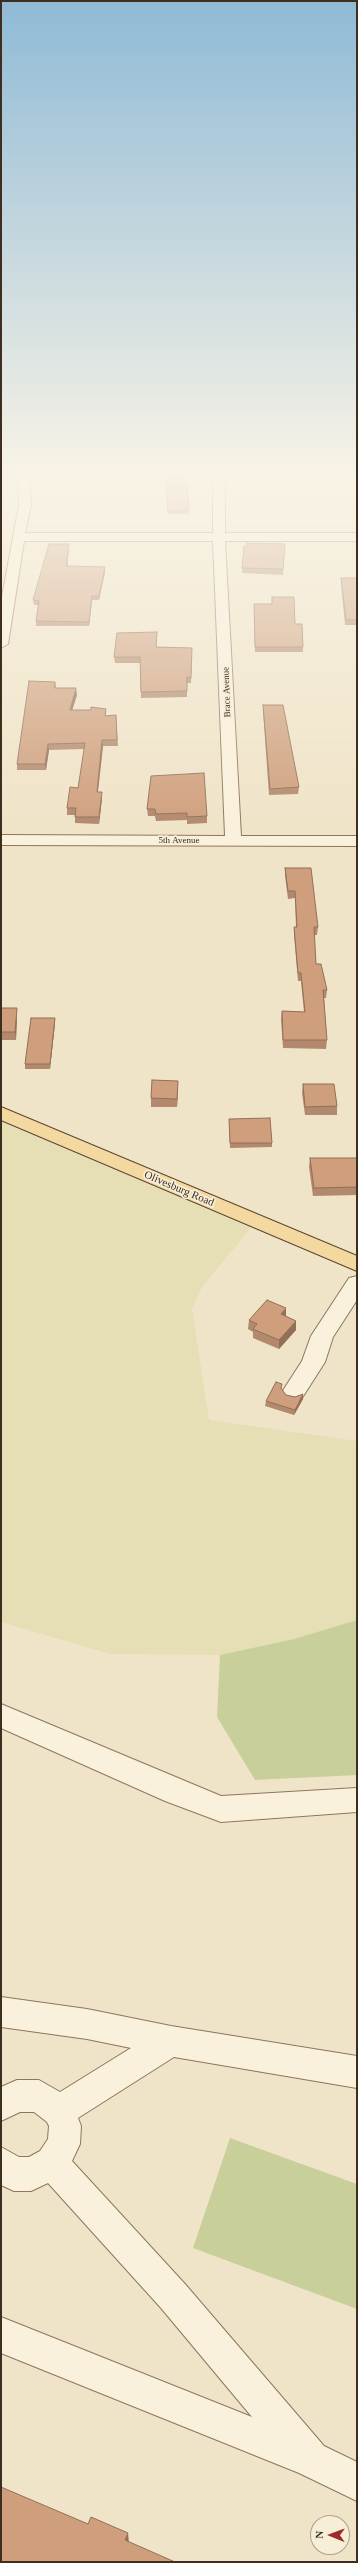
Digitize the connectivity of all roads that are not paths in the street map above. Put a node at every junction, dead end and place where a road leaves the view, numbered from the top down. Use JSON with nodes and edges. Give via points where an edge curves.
{"nodes":[{"id":1,"x":9,"y":592,"type":"edge"},
{"id":2,"x":222,"y":592,"type":"edge"},
{"id":3,"x":1,"y":644,"type":"edge"},
{"id":4,"x":1,"y":840,"type":"edge"},
{"id":5,"x":233,"y":841,"type":"junction"},
{"id":6,"x":357,"y":841,"type":"edge"},
{"id":7,"x":1,"y":1112,"type":"edge"},
{"id":8,"x":357,"y":1264,"type":"edge"},
{"id":9,"x":357,"y":1283,"type":"edge"},
{"id":10,"x":294,"y":1392,"type":"dead end"},
{"id":11,"x":1,"y":1716,"type":"edge"},
{"id":12,"x":357,"y":1800,"type":"edge"},
{"id":13,"x":1,"y":2012,"type":"edge"},
{"id":14,"x":171,"y":2041,"type":"junction"},
{"id":15,"x":357,"y":2072,"type":"edge"},
{"id":16,"x":1,"y":2103,"type":"edge"},
{"id":17,"x":59,"y":2111,"type":"junction"},
{"id":18,"x":52,"y":2163,"type":"junction"},
{"id":19,"x":1,"y":2164,"type":"edge"},
{"id":20,"x":1,"y":2335,"type":"edge"},
{"id":21,"x":311,"y":2459,"type":"junction"},
{"id":22,"x":357,"y":2482,"type":"edge"}],
"edges":[{"from":1,"to":3,"type":"street"},
{"from":2,"to":5,"type":"street","name":"Brace Avenue"},
{"from":4,"to":5,"type":"street","name":"5th Avenue"},
{"from":5,"to":6,"type":"street","name":"5th Avenue"},
{"from":7,"to":8,"type":"main road","name":"Olivesburg Road"},
{"from":9,"to":10,"type":"street","via":[[322,1336],[313,1362]]},
{"from":11,"to":12,"type":"street","via":[[175,1792],[221,1809]]},
{"from":13,"to":14,"type":"street","via":[[87,2024]]},
{"from":14,"to":15,"type":"street"},
{"from":14,"to":17,"type":"street"},
{"from":16,"to":17,"type":"street","via":[[16,2096],[39,2096]]},
{"from":17,"to":18,"type":"street","via":[[65,2126],[64,2144]]},
{"from":18,"to":19,"type":"street","via":[[31,2174],[14,2174]]},
{"from":18,"to":21,"type":"street","via":[[173,2296]]},
{"from":20,"to":21,"type":"street"},
{"from":21,"to":22,"type":"street"}]}
